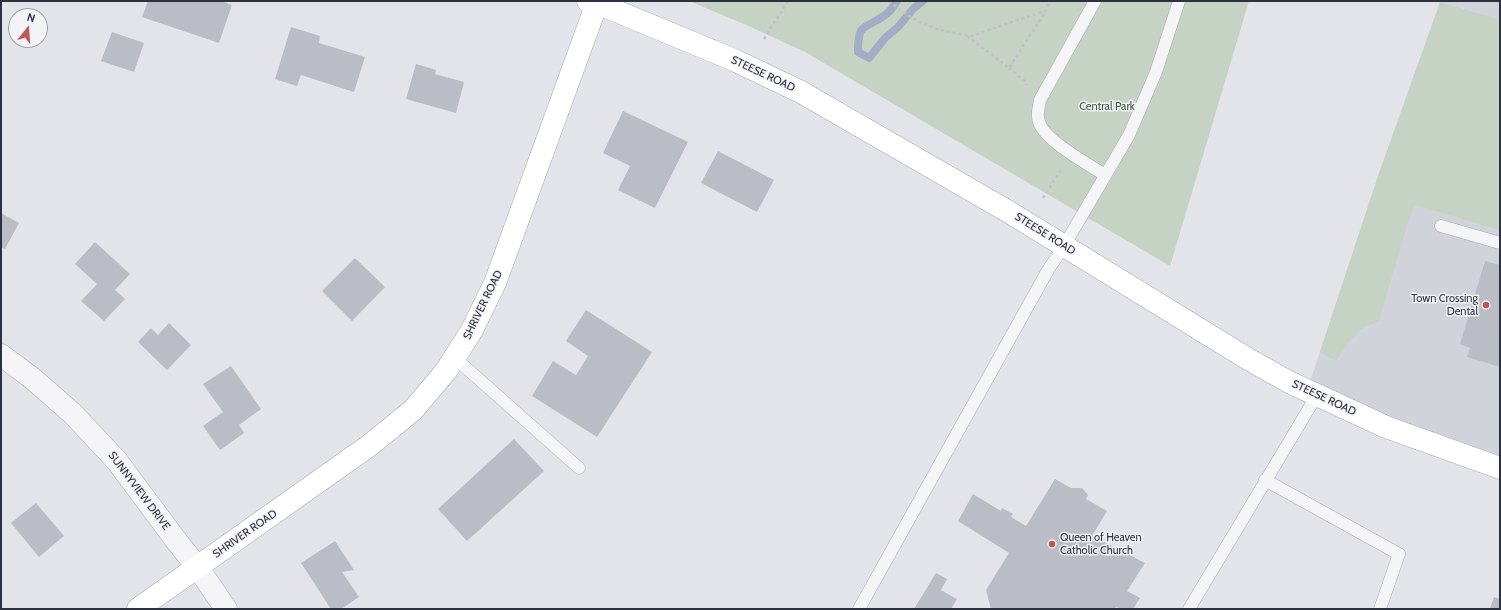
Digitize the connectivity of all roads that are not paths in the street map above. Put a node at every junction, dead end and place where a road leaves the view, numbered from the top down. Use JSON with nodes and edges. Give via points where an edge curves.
{"nodes":[{"id":1,"x":1095,"y":1,"type":"edge"},
{"id":2,"x":1179,"y":1,"type":"edge"},
{"id":3,"x":604,"y":4,"type":"edge"},
{"id":4,"x":1105,"y":175,"type":"junction"},
{"id":5,"x":1441,"y":226,"type":"dead end"},
{"id":6,"x":1500,"y":243,"type":"edge"},
{"id":7,"x":1064,"y":246,"type":"junction"},
{"id":8,"x":1,"y":355,"type":"edge"},
{"id":9,"x":455,"y":358,"type":"junction"},
{"id":10,"x":1317,"y":395,"type":"junction"},
{"id":11,"x":579,"y":468,"type":"dead end"},
{"id":12,"x":1500,"y":468,"type":"edge"},
{"id":13,"x":1265,"y":480,"type":"junction"},
{"id":14,"x":198,"y":568,"type":"junction"},
{"id":15,"x":138,"y":609,"type":"edge"},
{"id":16,"x":226,"y":609,"type":"edge"},
{"id":17,"x":859,"y":609,"type":"edge"},
{"id":18,"x":1189,"y":609,"type":"edge"},
{"id":19,"x":1380,"y":609,"type":"edge"}],
"edges":[{"from":1,"to":4,"type":"lane","via":[[1043,96],[1038,111],[1039,122],[1045,132]]},
{"from":2,"to":4,"type":"lane","via":[[1156,72],[1129,135]]},
{"from":3,"to":7,"type":"street","name":"STEESE ROAD","via":[[801,92]]},
{"from":3,"to":9,"type":"street","name":"SHRIVER ROAD","via":[[495,283]]},
{"from":4,"to":7,"type":"lane"},
{"from":5,"to":6,"type":"lane"},
{"from":7,"to":10,"type":"street","name":"STEESE ROAD","via":[[1259,366]]},
{"from":7,"to":17,"type":"lane","via":[[1048,270]]},
{"from":8,"to":14,"type":"street","name":"SUNNYVIEW DRIVE","via":[[73,414],[117,461]]},
{"from":9,"to":11,"type":"lane"},
{"from":9,"to":14,"type":"street","name":"SHRIVER ROAD","via":[[413,410],[370,445]]},
{"from":10,"to":12,"type":"street","name":"STEESE ROAD","via":[[1386,427]]},
{"from":10,"to":13,"type":"lane"},
{"from":13,"to":18,"type":"lane"},
{"from":13,"to":19,"type":"lane","via":[[1399,554]]},
{"from":14,"to":15,"type":"street","name":"SHRIVER ROAD"},
{"from":14,"to":16,"type":"street","name":"SUNNYVIEW DRIVE"}]}
